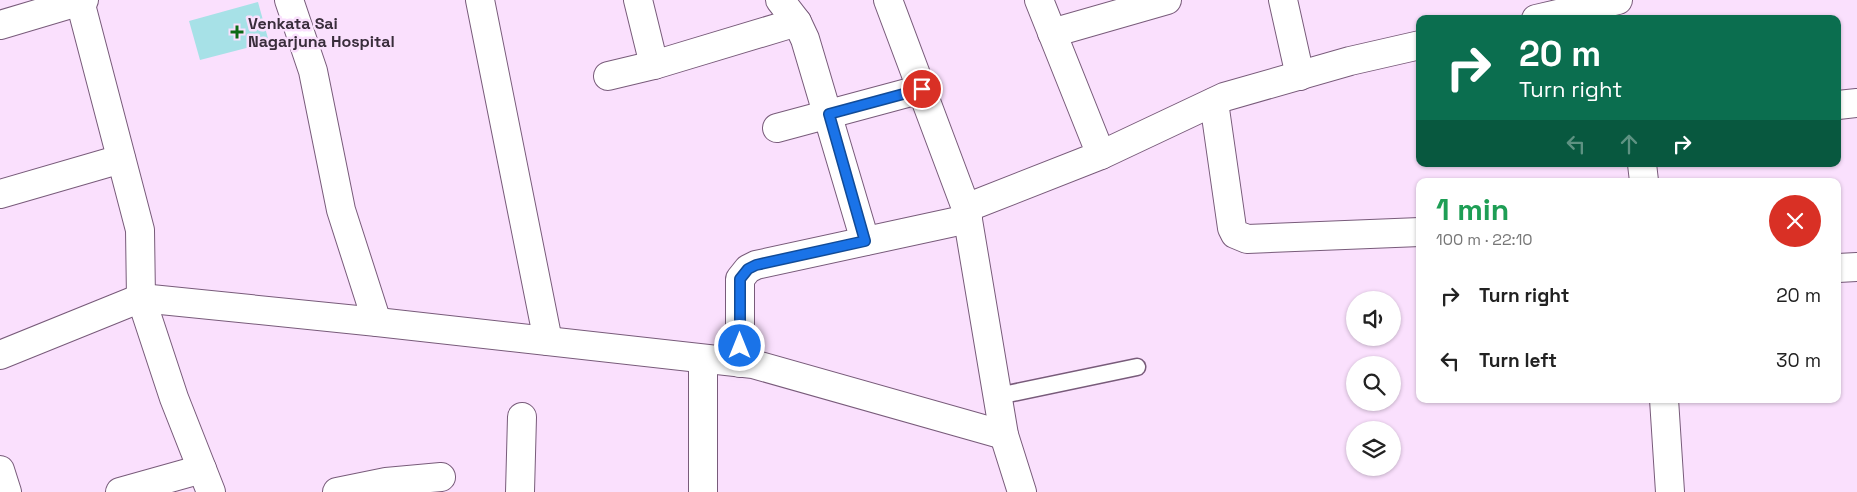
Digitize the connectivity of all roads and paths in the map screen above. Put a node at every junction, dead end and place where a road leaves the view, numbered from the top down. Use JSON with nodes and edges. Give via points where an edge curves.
{"nodes":[{"id":1,"x":289,"y":0,"type":"edge"},
{"id":2,"x":480,"y":0,"type":"edge"},
{"id":3,"x":638,"y":0,"type":"edge"},
{"id":4,"x":780,"y":0,"type":"edge"},
{"id":5,"x":888,"y":0,"type":"edge"},
{"id":6,"x":1039,"y":0,"type":"edge"},
{"id":7,"x":1167,"y":0,"type":"edge"},
{"id":8,"x":1283,"y":0,"type":"edge"},
{"id":9,"x":1618,"y":0,"type":"edge"},
{"id":10,"x":1626,"y":0,"type":"edge"},
{"id":11,"x":82,"y":1,"type":"edge"},
{"id":12,"x":1553,"y":15,"type":"edge"},
{"id":13,"x":1628,"y":15,"type":"edge"},
{"id":14,"x":797,"y":22,"type":"junction"},
{"id":15,"x":0,"y":25,"type":"edge"},
{"id":16,"x":1052,"y":33,"type":"junction"},
{"id":17,"x":1416,"y":46,"type":"edge"},
{"id":18,"x":654,"y":65,"type":"junction"},
{"id":19,"x":608,"y":76,"type":"dead end"},
{"id":20,"x":1300,"y":76,"type":"junction"},
{"id":21,"x":922,"y":89,"type":"junction"},
{"id":22,"x":1214,"y":102,"type":"junction"},
{"id":23,"x":1857,"y":104,"type":"edge"},
{"id":24,"x":1841,"y":105,"type":"edge"},
{"id":25,"x":829,"y":114,"type":"junction"},
{"id":26,"x":778,"y":128,"type":"dead end"},
{"id":27,"x":1100,"y":155,"type":"junction"},
{"id":28,"x":121,"y":159,"type":"junction"},
{"id":29,"x":0,"y":194,"type":"edge"},
{"id":30,"x":967,"y":213,"type":"junction"},
{"id":31,"x":1416,"y":232,"type":"edge"},
{"id":32,"x":865,"y":241,"type":"junction"},
{"id":33,"x":1857,"y":267,"type":"edge"},
{"id":34,"x":1841,"y":268,"type":"edge"},
{"id":35,"x":141,"y":298,"type":"junction"},
{"id":36,"x":378,"y":322,"type":"junction"},
{"id":37,"x":548,"y":341,"type":"junction"},
{"id":38,"x":0,"y":355,"type":"edge"},
{"id":39,"x":703,"y":359,"type":"junction"},
{"id":40,"x":740,"y":363,"type":"junction"},
{"id":41,"x":1138,"y":367,"type":"dead end"},
{"id":42,"x":998,"y":396,"type":"junction"},
{"id":43,"x":1664,"y":403,"type":"edge"},
{"id":44,"x":522,"y":417,"type":"dead end"},
{"id":45,"x":1004,"y":434,"type":"junction"},
{"id":46,"x":0,"y":470,"type":"edge"},
{"id":47,"x":441,"y":477,"type":"dead end"},
{"id":48,"x":206,"y":480,"type":"edge"},
{"id":49,"x":411,"y":486,"type":"edge"},
{"id":50,"x":7,"y":492,"type":"edge"},
{"id":51,"x":120,"y":492,"type":"edge"},
{"id":52,"x":337,"y":492,"type":"edge"},
{"id":53,"x":520,"y":492,"type":"edge"},
{"id":54,"x":703,"y":492,"type":"edge"},
{"id":55,"x":1022,"y":492,"type":"edge"},
{"id":56,"x":1670,"y":492,"type":"edge"}],
"edges":[{"from":1,"to":36,"type":"street","via":[[314,72],[341,210]]},
{"from":2,"to":37,"type":"street"},
{"from":3,"to":18,"type":"street"},
{"from":4,"to":14,"type":"street"},
{"from":5,"to":21,"type":"street"},
{"from":6,"to":16,"type":"street"},
{"from":7,"to":16,"type":"street"},
{"from":8,"to":20,"type":"street"},
{"from":9,"to":12,"type":"street"},
{"from":10,"to":13,"type":"street"},
{"from":11,"to":15,"type":"street"},
{"from":11,"to":28,"type":"street"},
{"from":14,"to":18,"type":"street"},
{"from":14,"to":25,"type":"street","via":[[806,39]]},
{"from":16,"to":27,"type":"street"},
{"from":17,"to":20,"type":"street"},
{"from":18,"to":19,"type":"street"},
{"from":20,"to":22,"type":"street"},
{"from":21,"to":25,"type":"street"},
{"from":21,"to":30,"type":"street"},
{"from":22,"to":27,"type":"street"},
{"from":22,"to":31,"type":"street","via":[[1235,234],[1247,239]]},
{"from":23,"to":24,"type":"street"},
{"from":25,"to":26,"type":"street"},
{"from":25,"to":32,"type":"street"},
{"from":27,"to":30,"type":"street"},
{"from":28,"to":29,"type":"street"},
{"from":28,"to":35,"type":"street","via":[[140,230]]},
{"from":30,"to":32,"type":"street"},
{"from":30,"to":42,"type":"street"},
{"from":32,"to":40,"type":"street","via":[[756,265],[744,272],[740,279]]},
{"from":33,"to":34,"type":"street"},
{"from":35,"to":36,"type":"street"},
{"from":35,"to":38,"type":"street"},
{"from":35,"to":48,"type":"street","via":[[174,398]]},
{"from":36,"to":37,"type":"street"},
{"from":37,"to":39,"type":"street"},
{"from":39,"to":40,"type":"street"},
{"from":39,"to":54,"type":"street"},
{"from":40,"to":45,"type":"street"},
{"from":41,"to":42,"type":"lane"},
{"from":42,"to":45,"type":"street"},
{"from":43,"to":56,"type":"street"},
{"from":44,"to":53,"type":"street"},
{"from":45,"to":55,"type":"street"},
{"from":46,"to":50,"type":"street"},
{"from":47,"to":49,"type":"street"},
{"from":48,"to":51,"type":"street"},
{"from":49,"to":52,"type":"street","via":[[370,485]]}]}
